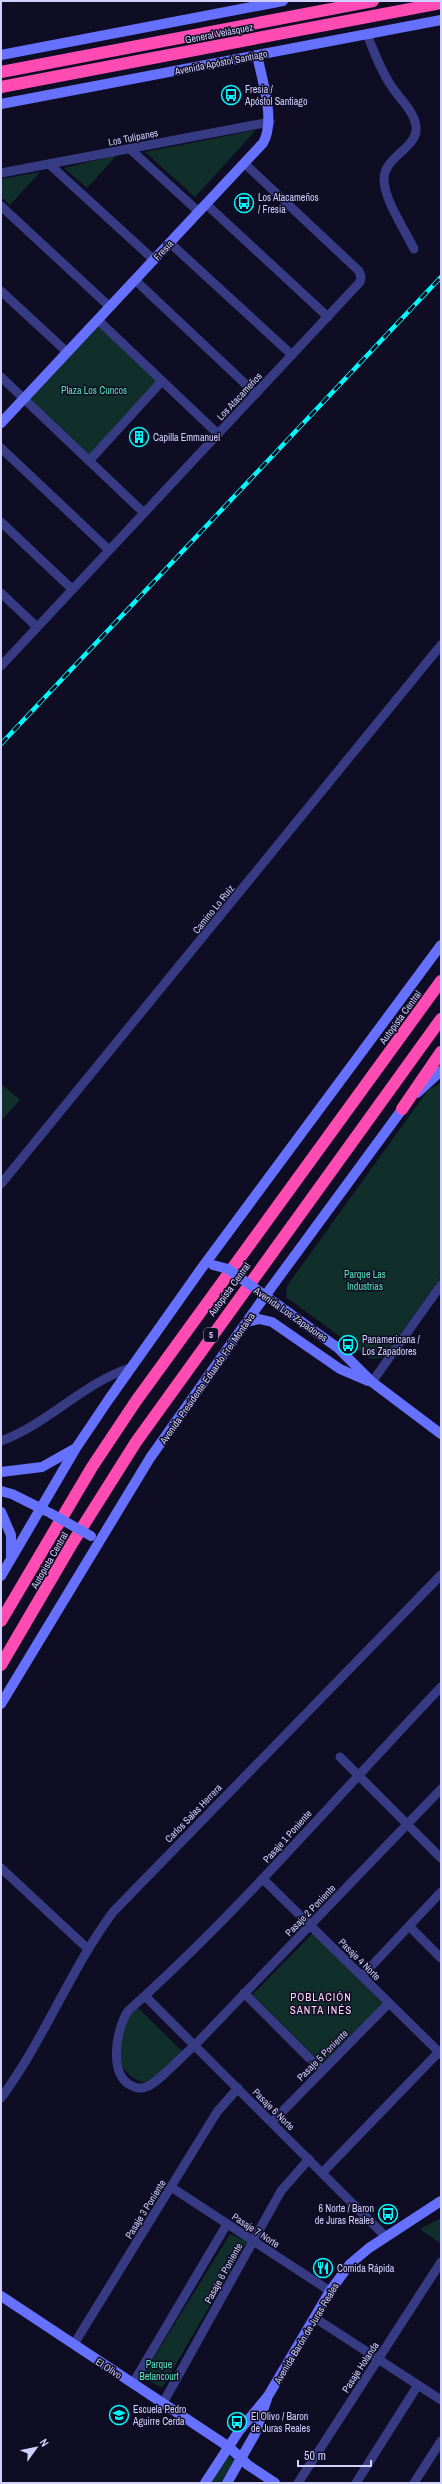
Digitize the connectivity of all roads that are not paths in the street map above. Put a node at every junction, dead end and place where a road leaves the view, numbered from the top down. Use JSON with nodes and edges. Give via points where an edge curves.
{"nodes":[{"id":1,"x":283,"y":1,"type":"edge"},
{"id":2,"x":373,"y":1,"type":"edge"},
{"id":3,"x":441,"y":3,"type":"edge"},
{"id":4,"x":441,"y":20,"type":"edge"},
{"id":5,"x":367,"y":34,"type":"junction"},
{"id":6,"x":1,"y":55,"type":"edge"},
{"id":7,"x":257,"y":55,"type":"junction"},
{"id":8,"x":1,"y":72,"type":"edge"},
{"id":9,"x":1,"y":87,"type":"edge"},
{"id":10,"x":1,"y":104,"type":"edge"},
{"id":11,"x":270,"y":122,"type":"junction"},
{"id":12,"x":130,"y":149,"type":"junction"},
{"id":13,"x":49,"y":164,"type":"junction"},
{"id":14,"x":244,"y":164,"type":"junction"},
{"id":15,"x":1,"y":174,"type":"edge"},
{"id":16,"x":1,"y":206,"type":"edge"},
{"id":17,"x":202,"y":208,"type":"junction"},
{"id":18,"x":170,"y":243,"type":"junction"},
{"id":19,"x":414,"y":249,"type":"dead end"},
{"id":20,"x":154,"y":260,"type":"junction"},
{"id":21,"x":135,"y":280,"type":"junction"},
{"id":22,"x":1,"y":291,"type":"edge"},
{"id":23,"x":110,"y":306,"type":"junction"},
{"id":24,"x":328,"y":317,"type":"junction"},
{"id":25,"x":98,"y":320,"type":"junction"},
{"id":26,"x":67,"y":352,"type":"junction"},
{"id":27,"x":292,"y":355,"type":"junction"},
{"id":28,"x":1,"y":377,"type":"edge"},
{"id":29,"x":162,"y":381,"type":"junction"},
{"id":30,"x":256,"y":394,"type":"junction"},
{"id":31,"x":24,"y":399,"type":"junction"},
{"id":32,"x":1,"y":423,"type":"edge"},
{"id":33,"x":218,"y":434,"type":"junction"},
{"id":34,"x":1,"y":448,"type":"edge"},
{"id":35,"x":89,"y":461,"type":"junction"},
{"id":36,"x":144,"y":513,"type":"junction"},
{"id":37,"x":1,"y":522,"type":"edge"},
{"id":38,"x":109,"y":550,"type":"junction"},
{"id":39,"x":72,"y":589,"type":"junction"},
{"id":40,"x":1,"y":593,"type":"edge"},
{"id":41,"x":37,"y":627,"type":"junction"},
{"id":42,"x":441,"y":645,"type":"edge"},
{"id":43,"x":1,"y":666,"type":"edge"},
{"id":44,"x":441,"y":945,"type":"edge"},
{"id":45,"x":441,"y":981,"type":"edge"},
{"id":46,"x":441,"y":1019,"type":"edge"},
{"id":47,"x":441,"y":1052,"type":"edge"},
{"id":48,"x":441,"y":1071,"type":"edge"},
{"id":49,"x":402,"y":1110,"type":"junction"},
{"id":50,"x":1,"y":1184,"type":"edge"},
{"id":51,"x":201,"y":1269,"type":"junction"},
{"id":52,"x":441,"y":1285,"type":"edge"},
{"id":53,"x":262,"y":1294,"type":"junction"},
{"id":54,"x":247,"y":1322,"type":"junction"},
{"id":55,"x":130,"y":1368,"type":"junction"},
{"id":56,"x":372,"y":1382,"type":"junction"},
{"id":57,"x":441,"y":1434,"type":"edge"},
{"id":58,"x":1,"y":1441,"type":"edge"},
{"id":59,"x":76,"y":1448,"type":"junction"},
{"id":60,"x":1,"y":1472,"type":"edge"},
{"id":61,"x":1,"y":1491,"type":"edge"},
{"id":62,"x":45,"y":1510,"type":"junction"},
{"id":63,"x":1,"y":1512,"type":"edge"},
{"id":64,"x":94,"y":1538,"type":"junction"},
{"id":65,"x":11,"y":1559,"type":"junction"},
{"id":66,"x":441,"y":1575,"type":"edge"},
{"id":67,"x":1,"y":1576,"type":"edge"},
{"id":68,"x":1,"y":1621,"type":"edge"},
{"id":69,"x":1,"y":1665,"type":"edge"},
{"id":70,"x":441,"y":1688,"type":"edge"},
{"id":71,"x":1,"y":1704,"type":"edge"},
{"id":72,"x":340,"y":1757,"type":"dead end"},
{"id":73,"x":358,"y":1774,"type":"junction"},
{"id":74,"x":441,"y":1789,"type":"edge"},
{"id":75,"x":407,"y":1824,"type":"junction"},
{"id":76,"x":441,"y":1858,"type":"edge"},
{"id":77,"x":1,"y":1868,"type":"edge"},
{"id":78,"x":263,"y":1879,"type":"junction"},
{"id":79,"x":441,"y":1892,"type":"edge"},
{"id":80,"x":310,"y":1925,"type":"junction"},
{"id":81,"x":409,"y":1926,"type":"junction"},
{"id":82,"x":88,"y":1949,"type":"junction"},
{"id":83,"x":441,"y":1958,"type":"edge"},
{"id":84,"x":362,"y":1976,"type":"junction"},
{"id":85,"x":244,"y":1994,"type":"junction"},
{"id":86,"x":145,"y":1996,"type":"junction"},
{"id":87,"x":389,"y":2003,"type":"junction"},
{"id":88,"x":195,"y":2045,"type":"junction"},
{"id":89,"x":440,"y":2053,"type":"edge"},
{"id":90,"x":322,"y":2071,"type":"junction"},
{"id":91,"x":238,"y":2088,"type":"junction"},
{"id":92,"x":1,"y":2098,"type":"edge"},
{"id":93,"x":272,"y":2122,"type":"junction"},
{"id":94,"x":309,"y":2159,"type":"junction"},
{"id":95,"x":322,"y":2173,"type":"junction"},
{"id":96,"x":171,"y":2187,"type":"junction"},
{"id":97,"x":441,"y":2201,"type":"edge"},
{"id":98,"x":227,"y":2224,"type":"junction"},
{"id":99,"x":386,"y":2237,"type":"junction"},
{"id":100,"x":254,"y":2241,"type":"junction"},
{"id":101,"x":441,"y":2262,"type":"edge"},
{"id":102,"x":330,"y":2291,"type":"junction"},
{"id":103,"x":1,"y":2296,"type":"edge"},
{"id":104,"x":315,"y":2318,"type":"junction"},
{"id":105,"x":74,"y":2344,"type":"junction"},
{"id":106,"x":378,"y":2359,"type":"junction"},
{"id":107,"x":133,"y":2383,"type":"junction"},
{"id":108,"x":418,"y":2385,"type":"junction"},
{"id":109,"x":268,"y":2396,"type":"junction"},
{"id":110,"x":441,"y":2400,"type":"edge"},
{"id":111,"x":163,"y":2403,"type":"junction"},
{"id":112,"x":441,"y":2441,"type":"edge"},
{"id":113,"x":229,"y":2447,"type":"junction"},
{"id":114,"x":242,"y":2459,"type":"junction"},
{"id":115,"x":205,"y":2483,"type":"edge"},
{"id":116,"x":227,"y":2483,"type":"edge"},
{"id":117,"x":275,"y":2483,"type":"edge"},
{"id":118,"x":298,"y":2483,"type":"edge"},
{"id":119,"x":356,"y":2483,"type":"edge"},
{"id":120,"x":414,"y":2483,"type":"edge"}],
"edges":[{"from":1,"to":6,"type":"street"},
{"from":2,"to":8,"type":"highway","name":"General Velásquez"},
{"from":3,"to":9,"type":"highway","name":"General Velásquez"},
{"from":4,"to":5,"type":"street","name":"Avenida Apóstol Santiago"},
{"from":5,"to":7,"type":"street","name":"Avenida Apóstol Santiago"},
{"from":5,"to":19,"type":"street","via":[[392,88],[415,122],[416,131],[413,139],[387,167],[384,179],[393,208]]},
{"from":7,"to":10,"type":"street","name":"Avenida Apóstol Santiago"},
{"from":7,"to":11,"type":"street","name":"Fresia"},
{"from":11,"to":12,"type":"street","name":"Los Tulipanes"},
{"from":11,"to":14,"type":"street","name":"Fresia","via":[[266,139]]},
{"from":12,"to":13,"type":"street","name":"Los Tulipanes"},
{"from":12,"to":17,"type":"street"},
{"from":13,"to":15,"type":"street","name":"Los Tulipanes"},
{"from":13,"to":20,"type":"street"},
{"from":14,"to":17,"type":"street","name":"Fresia"},
{"from":14,"to":24,"type":"street","name":"Los Atacameños","via":[[361,274],[360,282]]},
{"from":16,"to":23,"type":"street"},
{"from":17,"to":18,"type":"street","name":"Fresia"},
{"from":17,"to":24,"type":"street"},
{"from":18,"to":20,"type":"street","name":"Fresia"},
{"from":18,"to":27,"type":"street"},
{"from":20,"to":21,"type":"street","name":"Fresia"},
{"from":21,"to":23,"type":"street","name":"Fresia"},
{"from":21,"to":30,"type":"street"},
{"from":22,"to":26,"type":"street"},
{"from":23,"to":25,"type":"street","name":"Fresia"},
{"from":24,"to":27,"type":"street","name":"Los Atacameños"},
{"from":25,"to":26,"type":"street","name":"Fresia"},
{"from":25,"to":29,"type":"street"},
{"from":26,"to":31,"type":"street","name":"Fresia"},
{"from":27,"to":30,"type":"street","name":"Los Atacameños"},
{"from":28,"to":31,"type":"street"},
{"from":29,"to":33,"type":"street"},
{"from":29,"to":35,"type":"street"},
{"from":30,"to":33,"type":"street","name":"Los Atacameños"},
{"from":31,"to":32,"type":"street","name":"Fresia"},
{"from":31,"to":35,"type":"street"},
{"from":33,"to":36,"type":"street","name":"Los Atacameños"},
{"from":34,"to":38,"type":"street"},
{"from":35,"to":36,"type":"street"},
{"from":36,"to":38,"type":"street","name":"Los Atacameños"},
{"from":37,"to":39,"type":"street"},
{"from":38,"to":39,"type":"street","name":"Los Atacameños"},
{"from":39,"to":41,"type":"street","name":"Los Atacameños"},
{"from":40,"to":41,"type":"street"},
{"from":41,"to":43,"type":"street","name":"Los Atacameños"},
{"from":42,"to":50,"type":"street","name":"Camino Lo Ruiz"},
{"from":44,"to":51,"type":"street"},
{"from":45,"to":68,"type":"highway","name":"Autopista Central","number":"5","via":[[136,1401],[89,1473]]},
{"from":46,"to":69,"type":"highway","name":"Autopista Central","number":"5","via":[[136,1442],[73,1542]]},
{"from":47,"to":49,"type":"highway"},
{"from":48,"to":49,"type":"street","name":"Avenida Presidente Eduardo Frei Montalva"},
{"from":49,"to":53,"type":"street","name":"Avenida Presidente Eduardo Frei Montalva"},
{"from":51,"to":53,"type":"street","name":"Avenida Los Zapadores","bridge":true,"via":[[213,1265],[228,1269]]},
{"from":51,"to":55,"type":"street"},
{"from":52,"to":56,"type":"street"},
{"from":53,"to":54,"type":"street","name":"Avenida Presidente Eduardo Frei Montalva"},
{"from":53,"to":56,"type":"street","name":"Avenida Los Zapadores","via":[[338,1348]]},
{"from":54,"to":56,"type":"street","name":"Avenida Los Zapadores","via":[[259,1319],[272,1322],[340,1369]]},
{"from":54,"to":64,"type":"street","name":"Avenida Presidente Eduardo Frei Montalva"},
{"from":55,"to":58,"type":"street","via":[[100,1381],[45,1419]]},
{"from":55,"to":59,"type":"street"},
{"from":56,"to":57,"type":"street","name":"Avenida Los Zapadores"},
{"from":59,"to":60,"type":"street","via":[[42,1467]]},
{"from":59,"to":62,"type":"street"},
{"from":61,"to":62,"type":"street"},
{"from":62,"to":64,"type":"street","bridge":true},
{"from":62,"to":65,"type":"street"},
{"from":63,"to":65,"type":"street","via":[[11,1534]]},
{"from":64,"to":71,"type":"street","name":"Avenida Presidente Eduardo Frei Montalva"},
{"from":65,"to":67,"type":"street"},
{"from":66,"to":82,"type":"street","name":"Carlos Salas Herrera","via":[[123,1900]]},
{"from":70,"to":73,"type":"street","name":"Pasaje 1 Poniente"},
{"from":72,"to":73,"type":"street"},
{"from":73,"to":75,"type":"street"},
{"from":73,"to":78,"type":"street","name":"Pasaje 1 Poniente"},
{"from":74,"to":75,"type":"street","name":"Pasaje 2 Poniente"},
{"from":75,"to":76,"type":"street"},
{"from":75,"to":80,"type":"street","name":"Pasaje 2 Poniente"},
{"from":77,"to":82,"type":"street"},
{"from":78,"to":80,"type":"street","name":"Pasaje 4 Norte"},
{"from":78,"to":86,"type":"street","name":"Pasaje 1 Poniente"},
{"from":79,"to":81,"type":"street"},
{"from":80,"to":84,"type":"street","name":"Pasaje 4 Norte"},
{"from":80,"to":85,"type":"street","name":"Pasaje 2 Poniente"},
{"from":81,"to":83,"type":"street"},
{"from":81,"to":84,"type":"street"},
{"from":82,"to":92,"type":"street","name":"Carlos Salas Herrera","via":[[18,2074]]},
{"from":84,"to":87,"type":"street","name":"Pasaje 4 Norte"},
{"from":85,"to":88,"type":"street","name":"Pasaje 2 Poniente"},
{"from":85,"to":90,"type":"street"},
{"from":86,"to":88,"type":"street","name":"Pasaje 6 Norte"},
{"from":86,"to":88,"type":"street","name":"Pasaje 1 Poniente","via":[[124,2016],[116,2052],[117,2072],[126,2083],[137,2088],[153,2084]]},
{"from":87,"to":89,"type":"street","name":"Pasaje 4 Norte"},
{"from":87,"to":90,"type":"street","name":"Pasaje 5 Poniente"},
{"from":88,"to":91,"type":"street","name":"Pasaje 6 Norte"},
{"from":89,"to":95,"type":"street"},
{"from":90,"to":93,"type":"street","name":"Pasaje 5 Poniente"},
{"from":91,"to":93,"type":"street","name":"Pasaje 6 Norte"},
{"from":91,"to":96,"type":"street","name":"Pasaje 3 Poniente","via":[[217,2112]]},
{"from":93,"to":94,"type":"street","name":"Pasaje 6 Norte"},
{"from":94,"to":95,"type":"street","name":"Pasaje 6 Norte"},
{"from":94,"to":100,"type":"street","name":"Pasaje 6 Poniente","via":[[286,2184]]},
{"from":95,"to":99,"type":"street","name":"Pasaje 6 Norte"},
{"from":96,"to":98,"type":"street","name":"Pasaje 7 Norte"},
{"from":96,"to":105,"type":"street","name":"Pasaje 3 Poniente"},
{"from":97,"to":99,"type":"street","name":"Avenida Barón de Juras Reales"},
{"from":98,"to":100,"type":"street","name":"Pasaje 7 Norte"},
{"from":98,"to":107,"type":"street","name":"Pasaje 6 Poniente"},
{"from":99,"to":102,"type":"street","name":"Avenida Barón de Juras Reales","via":[[356,2257]]},
{"from":100,"to":102,"type":"street","name":"Pasaje 7 Norte"},
{"from":100,"to":111,"type":"street","name":"Pasaje 6 Poniente"},
{"from":101,"to":106,"type":"street","name":"Pasaje Holanda"},
{"from":102,"to":104,"type":"street","name":"Avenida Barón de Juras Reales"},
{"from":103,"to":105,"type":"street","name":"El Olivo"},
{"from":104,"to":106,"type":"street"},
{"from":104,"to":109,"type":"street","name":"Avenida Barón de Juras Reales"},
{"from":105,"to":107,"type":"street","name":"El Olivo"},
{"from":106,"to":108,"type":"street"},
{"from":106,"to":118,"type":"street","name":"Pasaje Holanda"},
{"from":107,"to":111,"type":"street","name":"El Olivo"},
{"from":108,"to":110,"type":"street"},
{"from":108,"to":119,"type":"street"},
{"from":109,"to":113,"type":"street","name":"Avenida Barón de Juras Reales"},
{"from":109,"to":114,"type":"street","name":"Avenida Barón de Juras Reales"},
{"from":111,"to":113,"type":"street","name":"El Olivo"},
{"from":112,"to":120,"type":"street"},
{"from":113,"to":114,"type":"street","name":"El Olivo"},
{"from":113,"to":115,"type":"street","name":"Avenida Barón de Juras Reales"},
{"from":114,"to":116,"type":"street","name":"Avenida Barón de Juras Reales"},
{"from":114,"to":117,"type":"street","name":"El Olivo"}]}
